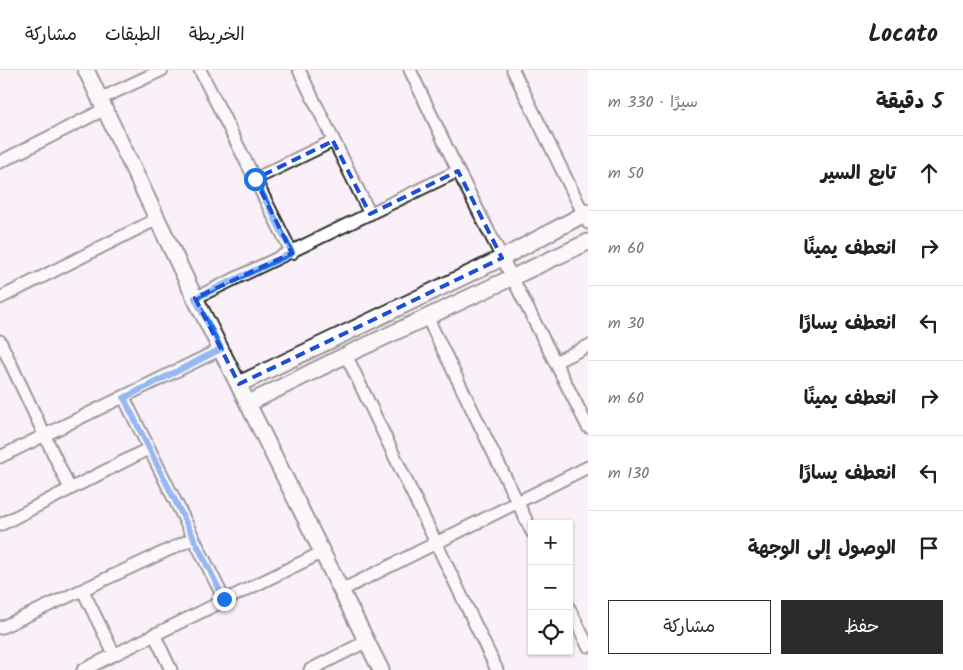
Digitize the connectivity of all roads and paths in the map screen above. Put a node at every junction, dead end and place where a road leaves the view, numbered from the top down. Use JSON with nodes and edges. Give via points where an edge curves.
{"nodes":[{"id":1,"x":86,"y":70,"type":"edge"},
{"id":2,"x":162,"y":70,"type":"edge"},
{"id":3,"x":200,"y":70,"type":"edge"},
{"id":4,"x":299,"y":70,"type":"edge"},
{"id":5,"x":410,"y":70,"type":"edge"},
{"id":6,"x":514,"y":70,"type":"edge"},
{"id":7,"x":103,"y":104,"type":"junction"},
{"id":8,"x":333,"y":141,"type":"junction"},
{"id":9,"x":0,"y":162,"type":"edge"},
{"id":10,"x":458,"y":171,"type":"junction"},
{"id":11,"x":255,"y":179,"type":"junction"},
{"id":12,"x":370,"y":214,"type":"junction"},
{"id":13,"x":587,"y":217,"type":"edge"},
{"id":14,"x":157,"y":219,"type":"junction"},
{"id":15,"x":588,"y":242,"type":"edge"},
{"id":16,"x":292,"y":253,"type":"junction"},
{"id":17,"x":502,"y":258,"type":"junction"},
{"id":18,"x":513,"y":278,"type":"junction"},
{"id":19,"x":0,"y":298,"type":"edge"},
{"id":20,"x":195,"y":298,"type":"junction"},
{"id":21,"x":427,"y":317,"type":"junction"},
{"id":22,"x":0,"y":341,"type":"edge"},
{"id":23,"x":588,"y":346,"type":"edge"},
{"id":24,"x":221,"y":349,"type":"junction"},
{"id":25,"x":346,"y":355,"type":"junction"},
{"id":26,"x":555,"y":362,"type":"junction"},
{"id":27,"x":239,"y":384,"type":"junction"},
{"id":28,"x":124,"y":398,"type":"junction"},
{"id":29,"x":249,"y":403,"type":"junction"},
{"id":30,"x":588,"y":427,"type":"edge"},
{"id":31,"x":45,"y":435,"type":"junction"},
{"id":32,"x":148,"y":450,"type":"junction"},
{"id":33,"x":0,"y":457,"type":"edge"},
{"id":34,"x":588,"y":467,"type":"edge"},
{"id":35,"x":70,"y":489,"type":"junction"},
{"id":36,"x":517,"y":502,"type":"junction"},
{"id":37,"x":528,"y":524,"type":"edge"},
{"id":38,"x":0,"y":525,"type":"edge"},
{"id":39,"x":192,"y":539,"type":"junction"},
{"id":40,"x":435,"y":542,"type":"junction"},
{"id":41,"x":323,"y":552,"type":"junction"},
{"id":42,"x":342,"y":590,"type":"junction"},
{"id":43,"x":83,"y":591,"type":"junction"},
{"id":44,"x":224,"y":599,"type":"junction"},
{"id":45,"x":570,"y":610,"type":"edge"},
{"id":46,"x":0,"y":628,"type":"edge"},
{"id":47,"x":154,"y":634,"type":"junction"},
{"id":48,"x":367,"y":641,"type":"junction"},
{"id":49,"x":588,"y":646,"type":"edge"},
{"id":50,"x":114,"y":654,"type":"junction"},
{"id":51,"x":83,"y":670,"type":"edge"},
{"id":52,"x":171,"y":670,"type":"edge"},
{"id":53,"x":310,"y":670,"type":"edge"},
{"id":54,"x":381,"y":670,"type":"edge"},
{"id":55,"x":496,"y":670,"type":"edge"}],
"edges":[{"from":1,"to":7,"type":"street"},
{"from":2,"to":7,"type":"street"},
{"from":3,"to":11,"type":"street"},
{"from":4,"to":8,"type":"street"},
{"from":5,"to":10,"type":"street"},
{"from":6,"to":13,"type":"street"},
{"from":7,"to":9,"type":"street"},
{"from":7,"to":14,"type":"street"},
{"from":8,"to":11,"type":"street"},
{"from":8,"to":12,"type":"street"},
{"from":10,"to":12,"type":"street"},
{"from":10,"to":17,"type":"street"},
{"from":11,"to":16,"type":"street"},
{"from":12,"to":16,"type":"street"},
{"from":13,"to":17,"type":"street"},
{"from":14,"to":19,"type":"street"},
{"from":14,"to":20,"type":"street"},
{"from":15,"to":18,"type":"street"},
{"from":16,"to":20,"type":"street"},
{"from":17,"to":18,"type":"street"},
{"from":17,"to":27,"type":"street"},
{"from":18,"to":21,"type":"street"},
{"from":18,"to":26,"type":"street"},
{"from":20,"to":24,"type":"street"},
{"from":21,"to":25,"type":"street"},
{"from":21,"to":36,"type":"street"},
{"from":22,"to":31,"type":"street"},
{"from":23,"to":26,"type":"street"},
{"from":24,"to":27,"type":"street"},
{"from":24,"to":28,"type":"street"},
{"from":25,"to":29,"type":"street"},
{"from":25,"to":40,"type":"street"},
{"from":26,"to":30,"type":"street"},
{"from":27,"to":29,"type":"street"},
{"from":28,"to":31,"type":"street"},
{"from":28,"to":32,"type":"street"},
{"from":29,"to":41,"type":"street"},
{"from":31,"to":33,"type":"street"},
{"from":31,"to":35,"type":"street"},
{"from":32,"to":35,"type":"street"},
{"from":32,"to":39,"type":"street"},
{"from":34,"to":36,"type":"street"},
{"from":35,"to":38,"type":"street"},
{"from":36,"to":37,"type":"street"},
{"from":36,"to":40,"type":"street"},
{"from":39,"to":43,"type":"street"},
{"from":39,"to":44,"type":"street"},
{"from":40,"to":42,"type":"street"},
{"from":40,"to":55,"type":"street"},
{"from":41,"to":42,"type":"street"},
{"from":41,"to":44,"type":"street"},
{"from":42,"to":48,"type":"street"},
{"from":43,"to":46,"type":"street"},
{"from":43,"to":50,"type":"street"},
{"from":44,"to":47,"type":"street"},
{"from":45,"to":49,"type":"street"},
{"from":47,"to":50,"type":"street"},
{"from":47,"to":52,"type":"street"},
{"from":48,"to":53,"type":"street"},
{"from":48,"to":54,"type":"street"},
{"from":50,"to":51,"type":"street"}]}
